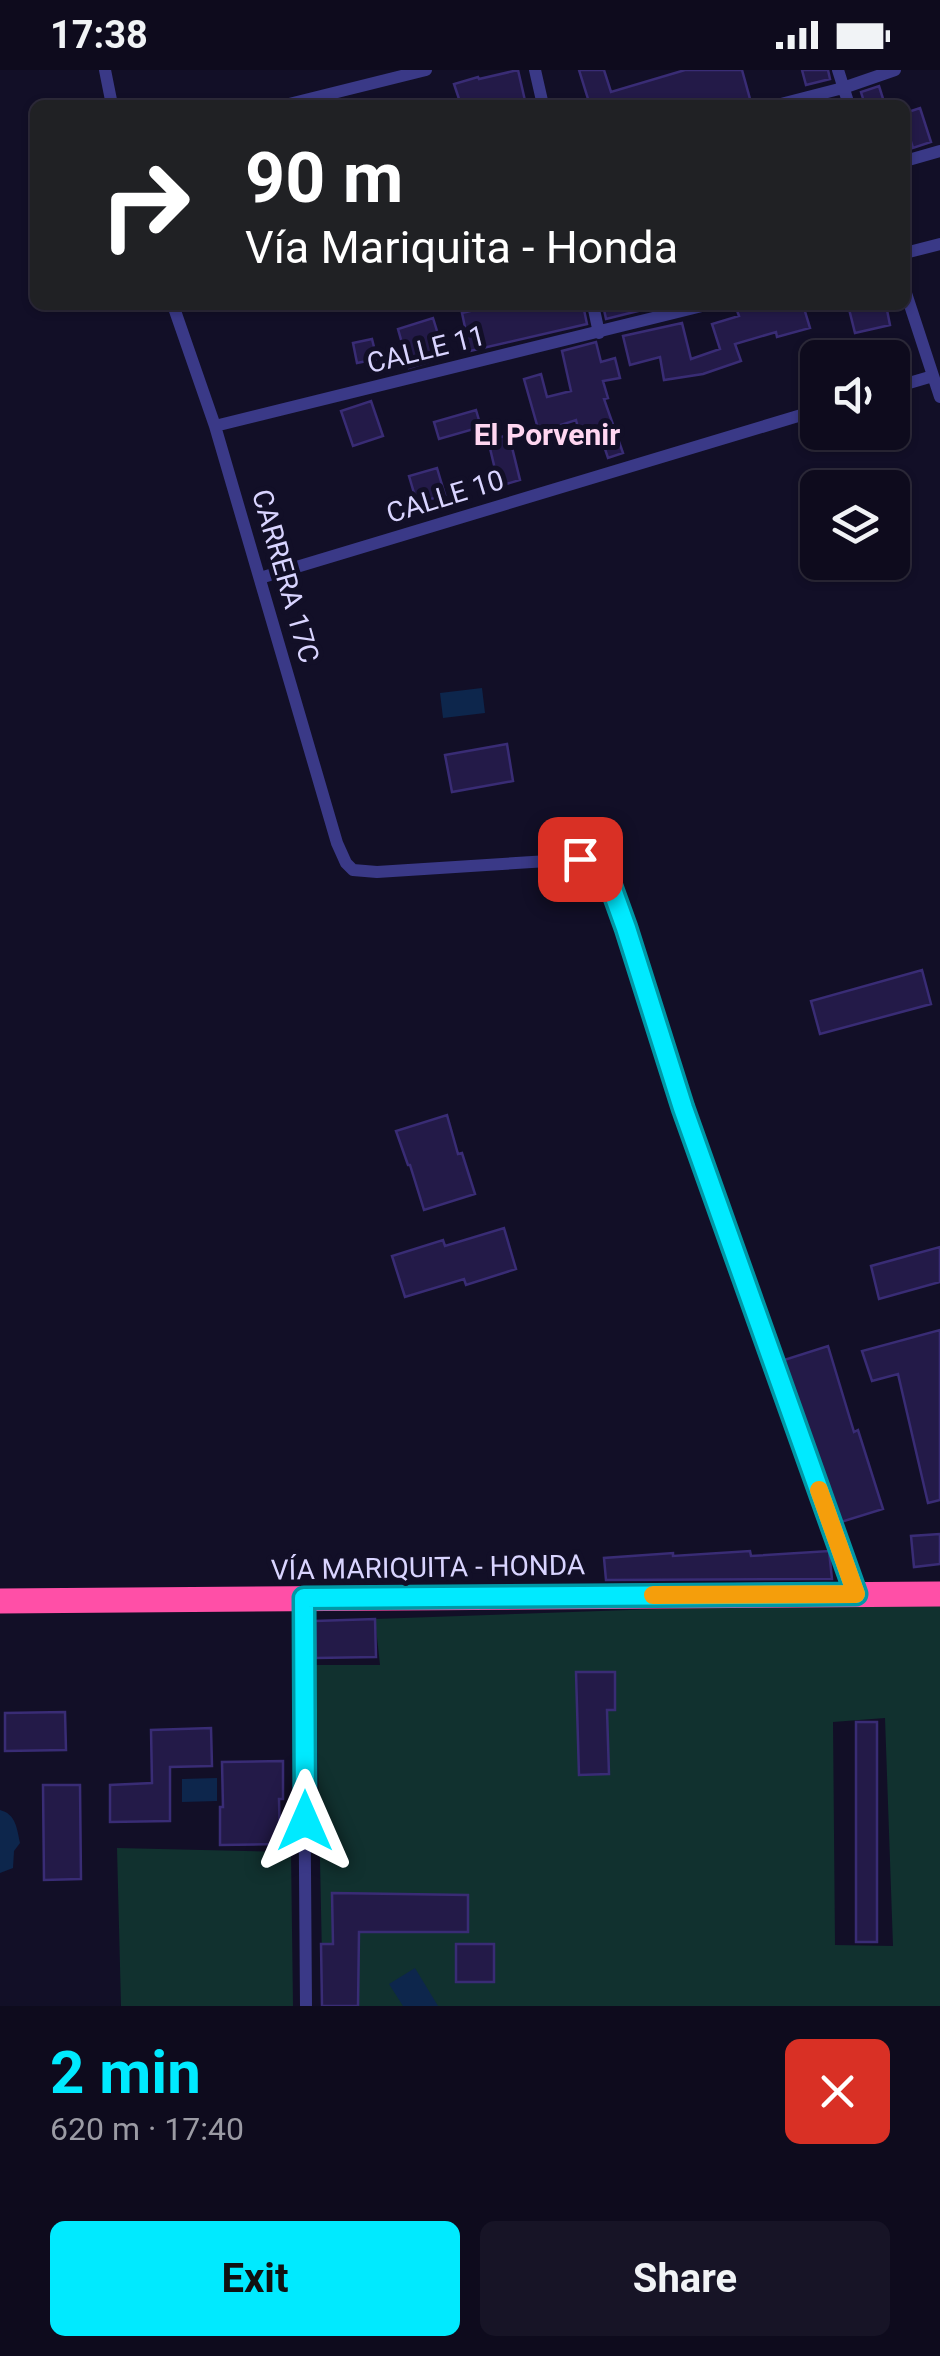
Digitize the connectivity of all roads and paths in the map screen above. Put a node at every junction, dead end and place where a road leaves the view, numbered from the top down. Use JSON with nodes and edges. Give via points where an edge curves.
{"nodes":[{"id":1,"x":105,"y":70,"type":"edge"},
{"id":2,"x":426,"y":70,"type":"edge"},
{"id":3,"x":535,"y":70,"type":"edge"},
{"id":4,"x":838,"y":70,"type":"edge"},
{"id":5,"x":895,"y":70,"type":"edge"},
{"id":6,"x":843,"y":88,"type":"junction"},
{"id":7,"x":111,"y":100,"type":"edge"},
{"id":8,"x":306,"y":100,"type":"edge"},
{"id":9,"x":543,"y":100,"type":"edge"},
{"id":10,"x":796,"y":100,"type":"edge"},
{"id":11,"x":847,"y":100,"type":"edge"},
{"id":12,"x":940,"y":151,"type":"edge"},
{"id":13,"x":910,"y":160,"type":"edge"},
{"id":14,"x":940,"y":244,"type":"edge"},
{"id":15,"x":910,"y":252,"type":"edge"},
{"id":16,"x":910,"y":307,"type":"edge"},
{"id":17,"x":175,"y":310,"type":"edge"},
{"id":18,"x":593,"y":310,"type":"edge"},
{"id":19,"x":687,"y":310,"type":"edge"},
{"id":20,"x":600,"y":333,"type":"junction"},
{"id":21,"x":940,"y":345,"type":"edge"},
{"id":22,"x":923,"y":350,"type":"junction"},
{"id":23,"x":933,"y":376,"type":"junction"},
{"id":24,"x":910,"y":383,"type":"edge"},
{"id":25,"x":940,"y":397,"type":"edge"},
{"id":26,"x":800,"y":415,"type":"edge"},
{"id":27,"x":216,"y":426,"type":"junction"},
{"id":28,"x":260,"y":578,"type":"junction"},
{"id":29,"x":856,"y":1594,"type":"junction"},
{"id":30,"x":940,"y":1594,"type":"edge"},
{"id":31,"x":304,"y":1598,"type":"junction"},
{"id":32,"x":0,"y":1601,"type":"edge"},
{"id":33,"x":306,"y":2006,"type":"edge"}],
"edges":[{"from":1,"to":7,"type":"street"},
{"from":2,"to":8,"type":"street"},
{"from":3,"to":9,"type":"street"},
{"from":4,"to":6,"type":"street"},
{"from":5,"to":6,"type":"street"},
{"from":6,"to":10,"type":"street"},
{"from":6,"to":11,"type":"street"},
{"from":12,"to":13,"type":"street"},
{"from":14,"to":15,"type":"street"},
{"from":16,"to":22,"type":"street"},
{"from":17,"to":27,"type":"street","name":"CARRERA 17C"},
{"from":18,"to":20,"type":"street"},
{"from":19,"to":20,"type":"street","name":"CALLE 11"},
{"from":20,"to":27,"type":"street","name":"CALLE 11"},
{"from":21,"to":22,"type":"street"},
{"from":22,"to":23,"type":"street"},
{"from":23,"to":24,"type":"street"},
{"from":23,"to":25,"type":"street"},
{"from":26,"to":28,"type":"street","name":"CALLE 10"},
{"from":27,"to":28,"type":"street","name":"CARRERA 17C"},
{"from":28,"to":29,"type":"street","name":"CARRERA 17C","via":[[337,843],[352,870],[580,859],[608,878]]},
{"from":29,"to":30,"type":"highway","name":"VÍA MARIQUITA - HONDA"},
{"from":29,"to":31,"type":"highway","name":"VÍA MARIQUITA - HONDA"},
{"from":31,"to":32,"type":"highway","name":"VÍA MARIQUITA - HONDA"},
{"from":31,"to":33,"type":"street"}]}
